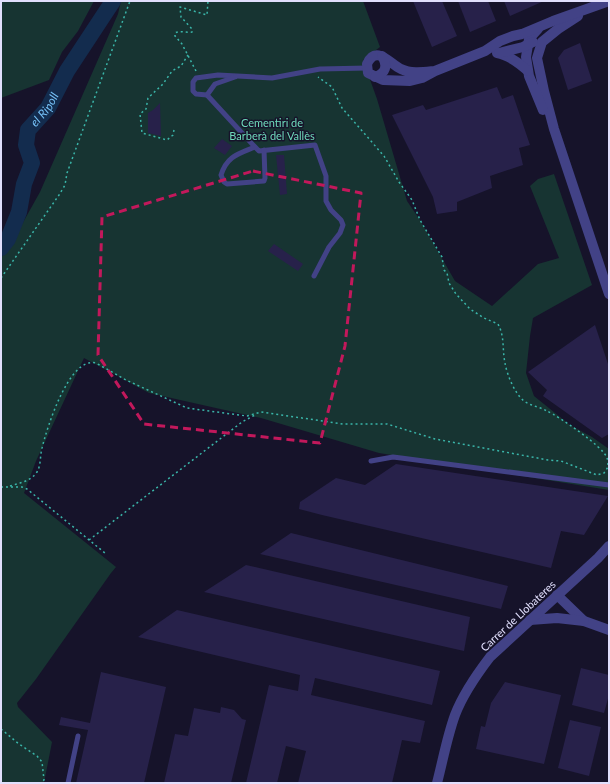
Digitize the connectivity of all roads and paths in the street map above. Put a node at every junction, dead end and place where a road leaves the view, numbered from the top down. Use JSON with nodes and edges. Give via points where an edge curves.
{"nodes":[{"id":1,"x":130,"y":1,"type":"edge"},
{"id":2,"x":208,"y":1,"type":"edge"},
{"id":3,"x":609,"y":1,"type":"edge"},
{"id":4,"x":592,"y":8,"type":"junction"},
{"id":5,"x":566,"y":24,"type":"junction"},
{"id":6,"x":527,"y":40,"type":"junction"},
{"id":7,"x":485,"y":51,"type":"junction"},
{"id":8,"x":499,"y":53,"type":"junction"},
{"id":9,"x":188,"y":55,"type":"junction"},
{"id":10,"x":382,"y":56,"type":"junction"},
{"id":11,"x":532,"y":56,"type":"junction"},
{"id":12,"x":367,"y":68,"type":"junction"},
{"id":13,"x":310,"y":71,"type":"junction"},
{"id":14,"x":435,"y":71,"type":"junction"},
{"id":15,"x":528,"y":71,"type":"junction"},
{"id":16,"x":200,"y":77,"type":"junction"},
{"id":17,"x":236,"y":77,"type":"junction"},
{"id":18,"x":375,"y":77,"type":"junction"},
{"id":19,"x":207,"y":95,"type":"junction"},
{"id":20,"x":554,"y":129,"type":"junction"},
{"id":21,"x":174,"y":130,"type":"dead end"},
{"id":22,"x":255,"y":147,"type":"junction"},
{"id":23,"x":264,"y":150,"type":"junction"},
{"id":24,"x":314,"y":276,"type":"dead end"},
{"id":25,"x":1,"y":278,"type":"edge"},
{"id":26,"x":609,"y":294,"type":"edge"},
{"id":27,"x":261,"y":412,"type":"junction"},
{"id":28,"x":608,"y":458,"type":"edge"},
{"id":29,"x":371,"y":461,"type":"dead end"},
{"id":30,"x":609,"y":485,"type":"edge"},
{"id":31,"x":10,"y":486,"type":"junction"},
{"id":32,"x":1,"y":487,"type":"edge"},
{"id":33,"x":89,"y":540,"type":"junction"},
{"id":34,"x":609,"y":546,"type":"edge"},
{"id":35,"x":105,"y":553,"type":"dead end"},
{"id":36,"x":557,"y":595,"type":"junction"},
{"id":37,"x":530,"y":620,"type":"junction"},
{"id":38,"x":584,"y":621,"type":"junction"},
{"id":39,"x":609,"y":630,"type":"edge"},
{"id":40,"x":1,"y":729,"type":"edge"},
{"id":41,"x":78,"y":736,"type":"dead end"},
{"id":42,"x":41,"y":783,"type":"edge"},
{"id":43,"x":68,"y":783,"type":"edge"},
{"id":44,"x":437,"y":783,"type":"edge"}],
"edges":[{"from":1,"to":25,"type":"path","via":[[97,88],[65,185]]},
{"from":2,"to":9,"type":"path","via":[[207,15],[180,7],[182,17],[192,32],[178,32],[175,36]]},
{"from":3,"to":4,"type":"street"},
{"from":4,"to":5,"type":"street"},
{"from":4,"to":6,"type":"street","via":[[552,21],[538,28]]},
{"from":5,"to":6,"type":"street"},
{"from":5,"to":11,"type":"street","via":[[542,42]]},
{"from":6,"to":7,"type":"street","via":[[513,36]]},
{"from":6,"to":8,"type":"street"},
{"from":6,"to":11,"type":"street"},
{"from":7,"to":8,"type":"street"},
{"from":7,"to":14,"type":"street"},
{"from":8,"to":15,"type":"street","via":[[518,62]]},
{"from":9,"to":16,"type":"path"},
{"from":9,"to":21,"type":"path","via":[[181,66],[172,71],[148,98],[146,109],[140,114],[142,133],[167,140],[173,135]]},
{"from":10,"to":12,"type":"street","via":[[372,57]]},
{"from":10,"to":14,"type":"street","via":[[401,69],[418,73]]},
{"from":10,"to":18,"type":"street","via":[[385,69],[382,74]]},
{"from":11,"to":15,"type":"street"},
{"from":11,"to":20,"type":"street"},
{"from":12,"to":13,"type":"lane"},
{"from":12,"to":18,"type":"street","via":[[368,73]]},
{"from":13,"to":17,"type":"lane","via":[[272,78]]},
{"from":13,"to":28,"type":"path","via":[[332,87],[342,108],[384,156],[412,200],[423,226],[439,251],[449,283],[456,294],[470,309],[498,324],[502,332],[505,362],[518,395],[524,401],[548,411],[575,429]]},
{"from":14,"to":18,"type":"street","via":[[410,81],[382,80]]},
{"from":15,"to":20,"type":"street"},
{"from":16,"to":17,"type":"lane"},
{"from":16,"to":19,"type":"lane","via":[[193,82],[193,91],[196,94]]},
{"from":17,"to":19,"type":"lane","via":[[215,84]]},
{"from":19,"to":22,"type":"lane"},
{"from":20,"to":26,"type":"street"},
{"from":22,"to":23,"type":"lane","via":[[259,151]]},
{"from":22,"to":23,"type":"lane","via":[[231,157],[220,175],[224,182],[227,184],[264,181]]},
{"from":23,"to":24,"type":"lane","via":[[315,145],[326,176],[326,201],[343,225]]},
{"from":27,"to":28,"type":"path","via":[[343,424],[387,424],[435,439],[561,462],[597,475],[604,473],[608,467]]},
{"from":27,"to":31,"type":"path","via":[[247,416],[187,408],[90,361],[76,370],[55,409],[41,450],[38,471],[32,477]]},
{"from":27,"to":33,"type":"path","via":[[242,422]]},
{"from":29,"to":30,"type":"lane","via":[[401,458]]},
{"from":31,"to":32,"type":"path"},
{"from":31,"to":33,"type":"path","via":[[27,489]]},
{"from":33,"to":35,"type":"path"},
{"from":34,"to":36,"type":"street","name":"Carrer de Llobateres"},
{"from":36,"to":37,"type":"street","name":"Carrer de Llobateres"},
{"from":36,"to":38,"type":"street"},
{"from":37,"to":38,"type":"street"},
{"from":37,"to":44,"type":"street","name":"Carrer de Llobateres","via":[[490,658],[462,700],[449,734]]},
{"from":38,"to":39,"type":"street"},
{"from":40,"to":42,"type":"path","via":[[42,762],[44,780]]},
{"from":41,"to":43,"type":"lane"}]}
